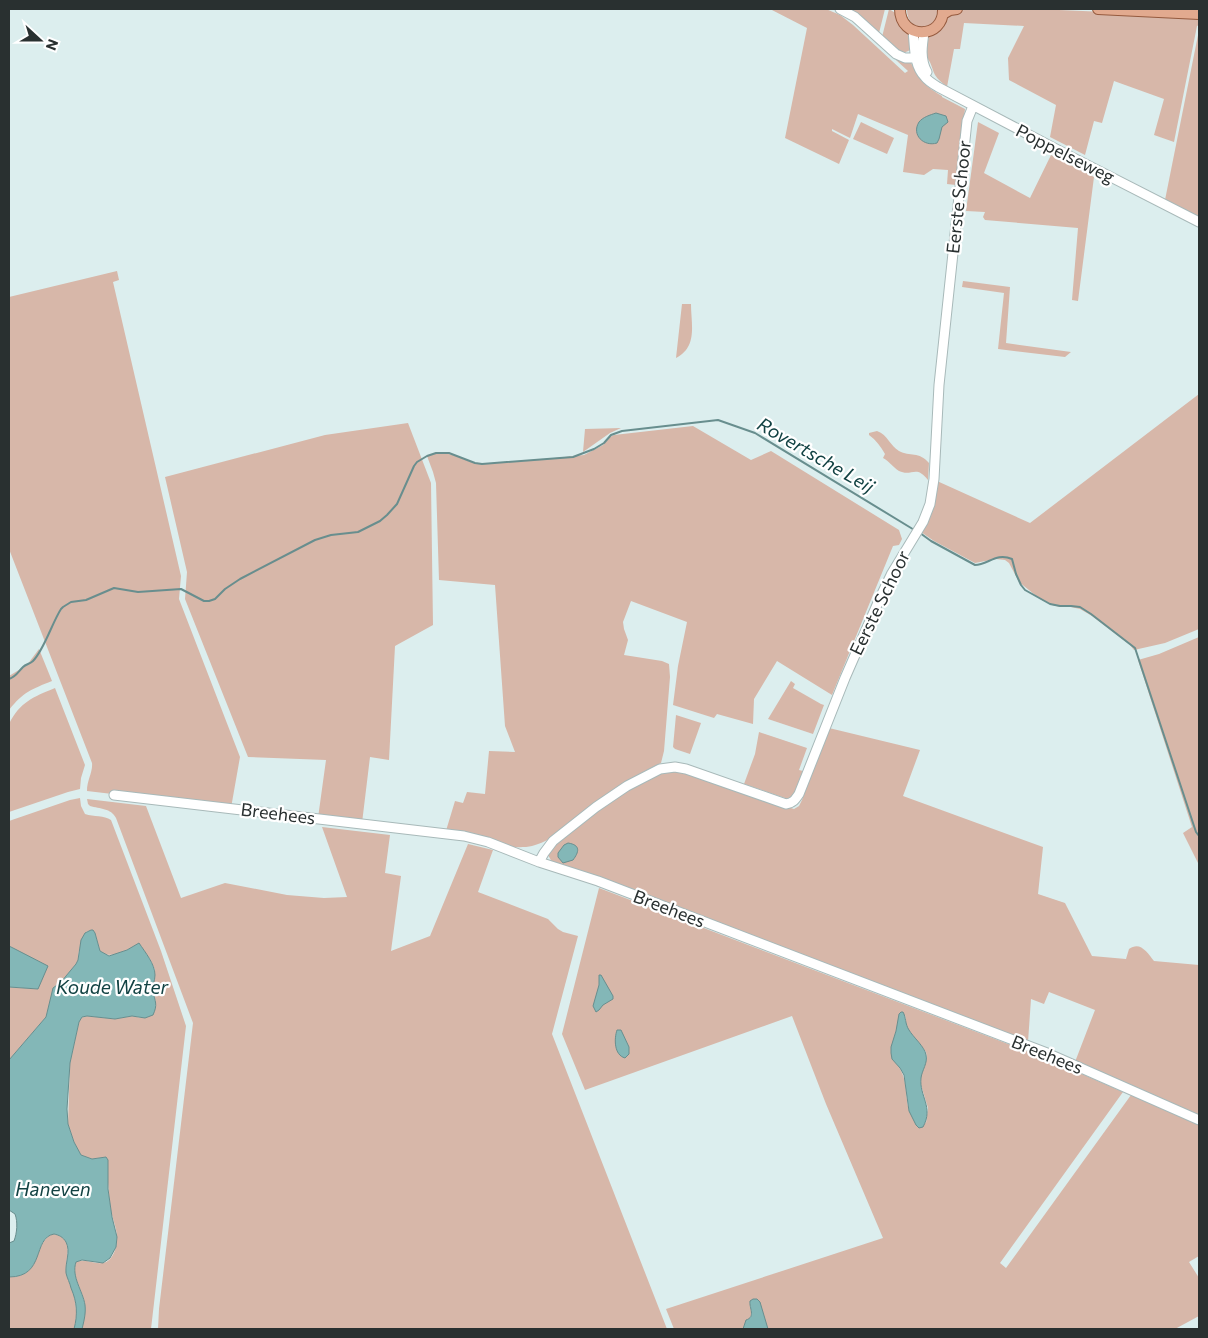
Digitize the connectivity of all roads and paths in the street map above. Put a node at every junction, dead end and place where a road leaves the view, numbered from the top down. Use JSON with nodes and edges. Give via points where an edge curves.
{"nodes":[{"id":1,"x":840,"y":9,"type":"edge"},
{"id":2,"x":957,"y":9,"type":"edge"},
{"id":3,"x":1098,"y":9,"type":"edge"},
{"id":4,"x":897,"y":10,"type":"edge"},
{"id":5,"x":943,"y":11,"type":"edge"},
{"id":6,"x":1199,"y":14,"type":"edge"},
{"id":7,"x":913,"y":31,"type":"junction"},
{"id":8,"x":924,"y":33,"type":"junction"},
{"id":9,"x":915,"y":58,"type":"junction"},
{"id":10,"x":933,"y":83,"type":"junction"},
{"id":11,"x":972,"y":106,"type":"junction"},
{"id":12,"x":1199,"y":222,"type":"edge"},
{"id":13,"x":114,"y":795,"type":"dead end"},
{"id":14,"x":539,"y":862,"type":"junction"},
{"id":15,"x":1199,"y":1120,"type":"edge"}],
"edges":[{"from":1,"to":9,"type":"street","via":[[855,17],[896,54]]},
{"from":2,"to":5,"type":"main road"},
{"from":3,"to":6,"type":"main road"},
{"from":4,"to":7,"type":"main road","via":[[904,24]]},
{"from":5,"to":8,"type":"main road","via":[[937,27]]},
{"from":7,"to":8,"type":"main road"},
{"from":7,"to":9,"type":"street","name":"Poppelseweg"},
{"from":8,"to":10,"type":"street","via":[[922,58]]},
{"from":9,"to":10,"type":"street","name":"Poppelseweg","via":[[926,79]]},
{"from":10,"to":11,"type":"street","name":"Poppelseweg"},
{"from":11,"to":12,"type":"street","name":"Poppelseweg"},
{"from":11,"to":14,"type":"street","name":"Eerste Schoor","via":[[945,324],[933,491],[927,514],[880,598],[799,794],[786,804],[686,769],[660,769],[596,807],[553,841]]},
{"from":13,"to":14,"type":"street","name":"Breehees","via":[[464,836]]},
{"from":14,"to":15,"type":"street","name":"Breehees","via":[[598,881],[1047,1053]]}]}
